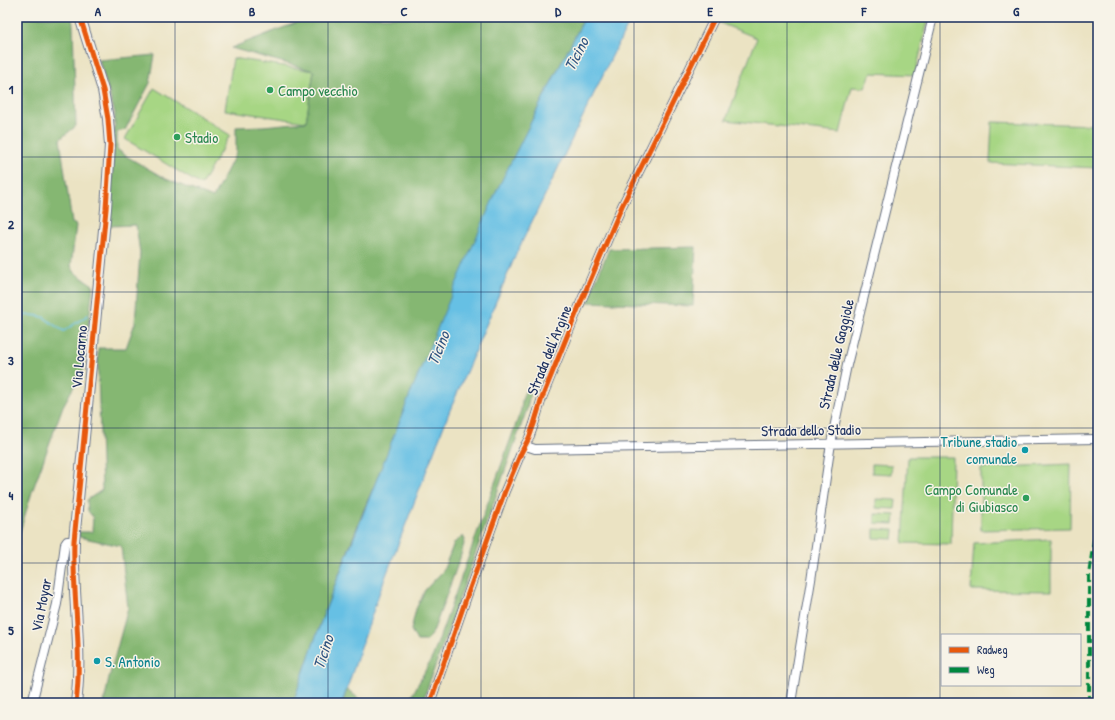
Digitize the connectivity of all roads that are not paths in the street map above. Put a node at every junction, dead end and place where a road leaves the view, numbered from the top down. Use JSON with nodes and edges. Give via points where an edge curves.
{"nodes":[{"id":1,"x":80,"y":17,"type":"edge"},
{"id":2,"x":716,"y":17,"type":"edge"},
{"id":3,"x":933,"y":17,"type":"edge"},
{"id":4,"x":1098,"y":439,"type":"edge"},
{"id":5,"x":831,"y":443,"type":"junction"},
{"id":6,"x":525,"y":445,"type":"junction"},
{"id":7,"x":74,"y":541,"type":"junction"},
{"id":8,"x":32,"y":703,"type":"edge"},
{"id":9,"x":76,"y":703,"type":"edge"},
{"id":10,"x":430,"y":703,"type":"edge"},
{"id":11,"x":792,"y":703,"type":"edge"}],
"edges":[{"from":1,"to":7,"type":"main road","name":"Via Locarno","via":[[103,90],[110,145]]},
{"from":2,"to":6,"type":"street","name":"Strada dell'Argine","via":[[622,206],[580,304]]},
{"from":3,"to":5,"type":"street","name":"Strada delle Gaggiole","via":[[849,357]]},
{"from":4,"to":5,"type":"street","name":"Strada dello Stadio"},
{"from":5,"to":6,"type":"street","name":"Strada dello Stadio","via":[[535,449]]},
{"from":5,"to":11,"type":"street","name":"Strada delle Gaggiole"},
{"from":6,"to":10,"type":"street","name":"Strada dell'Argine","via":[[502,497]]},
{"from":7,"to":8,"type":"street","name":"Via Moyar","via":[[65,544],[57,604]]},
{"from":7,"to":9,"type":"main road","name":"Via Locarno","via":[[78,651]]}]}
